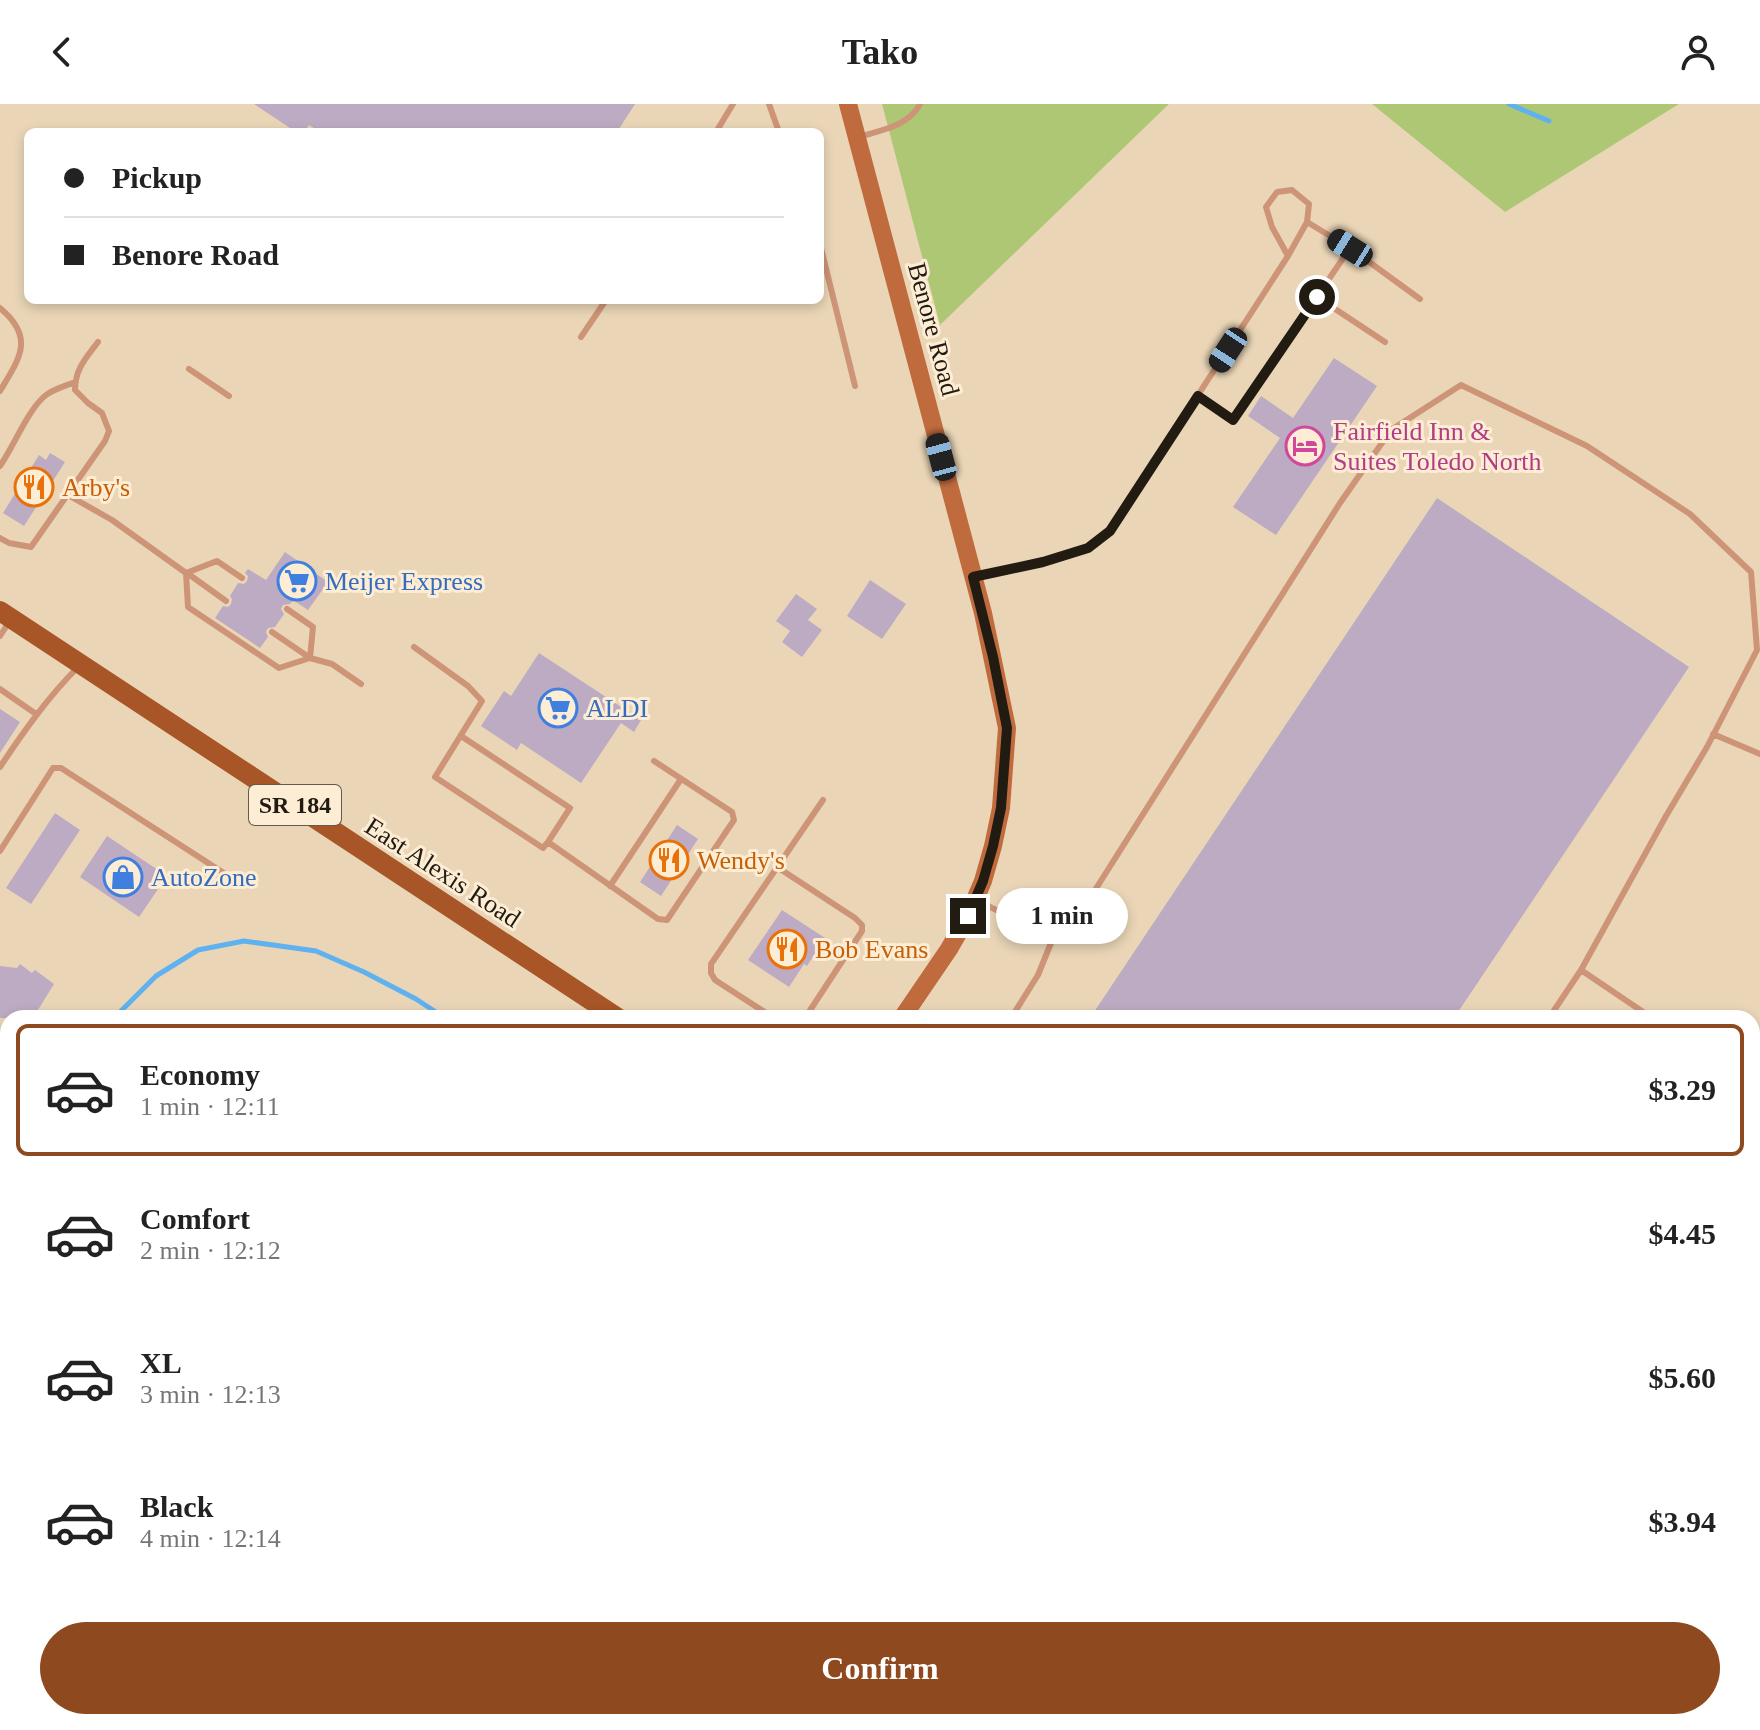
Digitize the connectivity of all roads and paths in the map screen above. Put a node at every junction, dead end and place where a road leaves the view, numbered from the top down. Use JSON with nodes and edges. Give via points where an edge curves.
{"nodes":[{"id":1,"x":733,"y":104,"type":"edge"},
{"id":2,"x":769,"y":104,"type":"edge"},
{"id":3,"x":848,"y":104,"type":"edge"},
{"id":4,"x":921,"y":106,"type":"edge"},
{"id":5,"x":718,"y":128,"type":"edge"},
{"id":6,"x":778,"y":128,"type":"edge"},
{"id":7,"x":857,"y":138,"type":"junction"},
{"id":8,"x":1307,"y":222,"type":"junction"},
{"id":9,"x":1350,"y":248,"type":"junction"},
{"id":10,"x":1288,"y":256,"type":"junction"},
{"id":11,"x":824,"y":260,"type":"edge"},
{"id":12,"x":1317,"y":297,"type":"junction"},
{"id":13,"x":1420,"y":299,"type":"dead end"},
{"id":14,"x":603,"y":304,"type":"edge"},
{"id":15,"x":0,"y":308,"type":"edge"},
{"id":16,"x":581,"y":337,"type":"dead end"},
{"id":17,"x":98,"y":342,"type":"dead end"},
{"id":18,"x":1385,"y":342,"type":"dead end"},
{"id":19,"x":189,"y":369,"type":"dead end"},
{"id":20,"x":75,"y":382,"type":"junction"},
{"id":21,"x":855,"y":386,"type":"dead end"},
{"id":22,"x":0,"y":391,"type":"edge"},
{"id":23,"x":229,"y":396,"type":"dead end"},
{"id":24,"x":1198,"y":396,"type":"junction"},
{"id":25,"x":0,"y":466,"type":"edge"},
{"id":26,"x":68,"y":495,"type":"junction"},
{"id":27,"x":0,"y":538,"type":"edge"},
{"id":28,"x":186,"y":573,"type":"junction"},
{"id":29,"x":973,"y":577,"type":"junction"},
{"id":30,"x":242,"y":578,"type":"dead end"},
{"id":31,"x":226,"y":601,"type":"dead end"},
{"id":32,"x":287,"y":609,"type":"dead end"},
{"id":33,"x":4,"y":622,"type":"edge"},
{"id":34,"x":272,"y":632,"type":"dead end"},
{"id":35,"x":414,"y":647,"type":"dead end"},
{"id":36,"x":310,"y":658,"type":"junction"},
{"id":37,"x":80,"y":664,"type":"junction"},
{"id":38,"x":361,"y":684,"type":"dead end"},
{"id":39,"x":0,"y":689,"type":"edge"},
{"id":40,"x":36,"y":714,"type":"junction"},
{"id":41,"x":1713,"y":734,"type":"junction"},
{"id":42,"x":461,"y":736,"type":"junction"},
{"id":43,"x":1760,"y":754,"type":"edge"},
{"id":44,"x":654,"y":761,"type":"dead end"},
{"id":45,"x":0,"y":767,"type":"edge"},
{"id":46,"x":681,"y":779,"type":"junction"},
{"id":47,"x":823,"y":800,"type":"dead end"},
{"id":48,"x":548,"y":842,"type":"junction"},
{"id":49,"x":0,"y":851,"type":"edge"},
{"id":50,"x":777,"y":867,"type":"junction"},
{"id":51,"x":233,"y":879,"type":"dead end"},
{"id":52,"x":610,"y":886,"type":"junction"},
{"id":53,"x":975,"y":899,"type":"junction"},
{"id":54,"x":1053,"y":938,"type":"junction"},
{"id":55,"x":1581,"y":970,"type":"junction"},
{"id":56,"x":606,"y":1010,"type":"edge"},
{"id":57,"x":762,"y":1010,"type":"edge"},
{"id":58,"x":810,"y":1010,"type":"edge"},
{"id":59,"x":907,"y":1010,"type":"edge"},
{"id":60,"x":1016,"y":1010,"type":"edge"},
{"id":61,"x":1554,"y":1010,"type":"edge"},
{"id":62,"x":1638,"y":1010,"type":"edge"}],
"edges":[{"from":1,"to":5,"type":"lane"},
{"from":2,"to":6,"type":"lane"},
{"from":3,"to":7,"type":"main road","name":"Benore Road"},
{"from":4,"to":7,"type":"lane","via":[[900,124]]},
{"from":7,"to":29,"type":"main road","name":"Benore Road"},
{"from":8,"to":9,"type":"lane"},
{"from":8,"to":10,"type":"lane"},
{"from":8,"to":10,"type":"lane","via":[[1309,204],[1292,190],[1277,192],[1266,207]]},
{"from":9,"to":12,"type":"lane"},
{"from":9,"to":13,"type":"lane"},
{"from":10,"to":24,"type":"lane"},
{"from":11,"to":21,"type":"lane"},
{"from":12,"to":18,"type":"lane"},
{"from":12,"to":24,"type":"lane","via":[[1233,420]]},
{"from":14,"to":16,"type":"lane"},
{"from":15,"to":22,"type":"lane","via":[[18,330],[21,356]]},
{"from":17,"to":20,"type":"lane"},
{"from":19,"to":23,"type":"lane"},
{"from":20,"to":25,"type":"lane","via":[[37,402]]},
{"from":20,"to":26,"type":"lane","via":[[75,390],[102,413],[109,431]]},
{"from":24,"to":29,"type":"lane","via":[[1110,531],[1088,548]]},
{"from":26,"to":27,"type":"lane","via":[[31,547]]},
{"from":26,"to":28,"type":"lane"},
{"from":28,"to":30,"type":"lane","via":[[217,561]]},
{"from":28,"to":31,"type":"lane"},
{"from":28,"to":36,"type":"lane","via":[[188,607],[201,616],[279,668]]},
{"from":29,"to":53,"type":"main road","name":"Benore Road","via":[[1007,728],[1001,808]]},
{"from":32,"to":36,"type":"lane","via":[[313,627]]},
{"from":33,"to":37,"type":"main road","name":"East Alexis Road","number":"SR 184"},
{"from":34,"to":36,"type":"lane"},
{"from":35,"to":42,"type":"lane","via":[[482,701]]},
{"from":36,"to":38,"type":"lane","via":[[332,664]]},
{"from":37,"to":40,"type":"lane"},
{"from":37,"to":56,"type":"main road","name":"East Alexis Road","number":"SR 184"},
{"from":39,"to":40,"type":"lane"},
{"from":40,"to":45,"type":"lane"},
{"from":41,"to":43,"type":"lane"},
{"from":41,"to":54,"type":"lane","via":[[1757,650],[1751,572],[1690,514],[1587,446],[1461,385],[1391,430],[1078,917]]},
{"from":41,"to":55,"type":"lane"},
{"from":42,"to":48,"type":"lane","via":[[570,808]]},
{"from":42,"to":48,"type":"lane","via":[[435,777],[543,848]]},
{"from":44,"to":46,"type":"lane"},
{"from":46,"to":52,"type":"lane"},
{"from":46,"to":52,"type":"lane","via":[[732,812],[734,820],[667,920]]},
{"from":47,"to":50,"type":"lane"},
{"from":48,"to":52,"type":"lane"},
{"from":49,"to":51,"type":"lane","via":[[53,768],[61,768]]},
{"from":50,"to":57,"type":"lane","via":[[711,964],[715,980]]},
{"from":50,"to":58,"type":"lane","via":[[862,925]]},
{"from":53,"to":54,"type":"lane"},
{"from":53,"to":59,"type":"main road","name":"Benore Road"},
{"from":54,"to":60,"type":"lane"},
{"from":55,"to":61,"type":"lane"},
{"from":55,"to":62,"type":"lane"}]}
